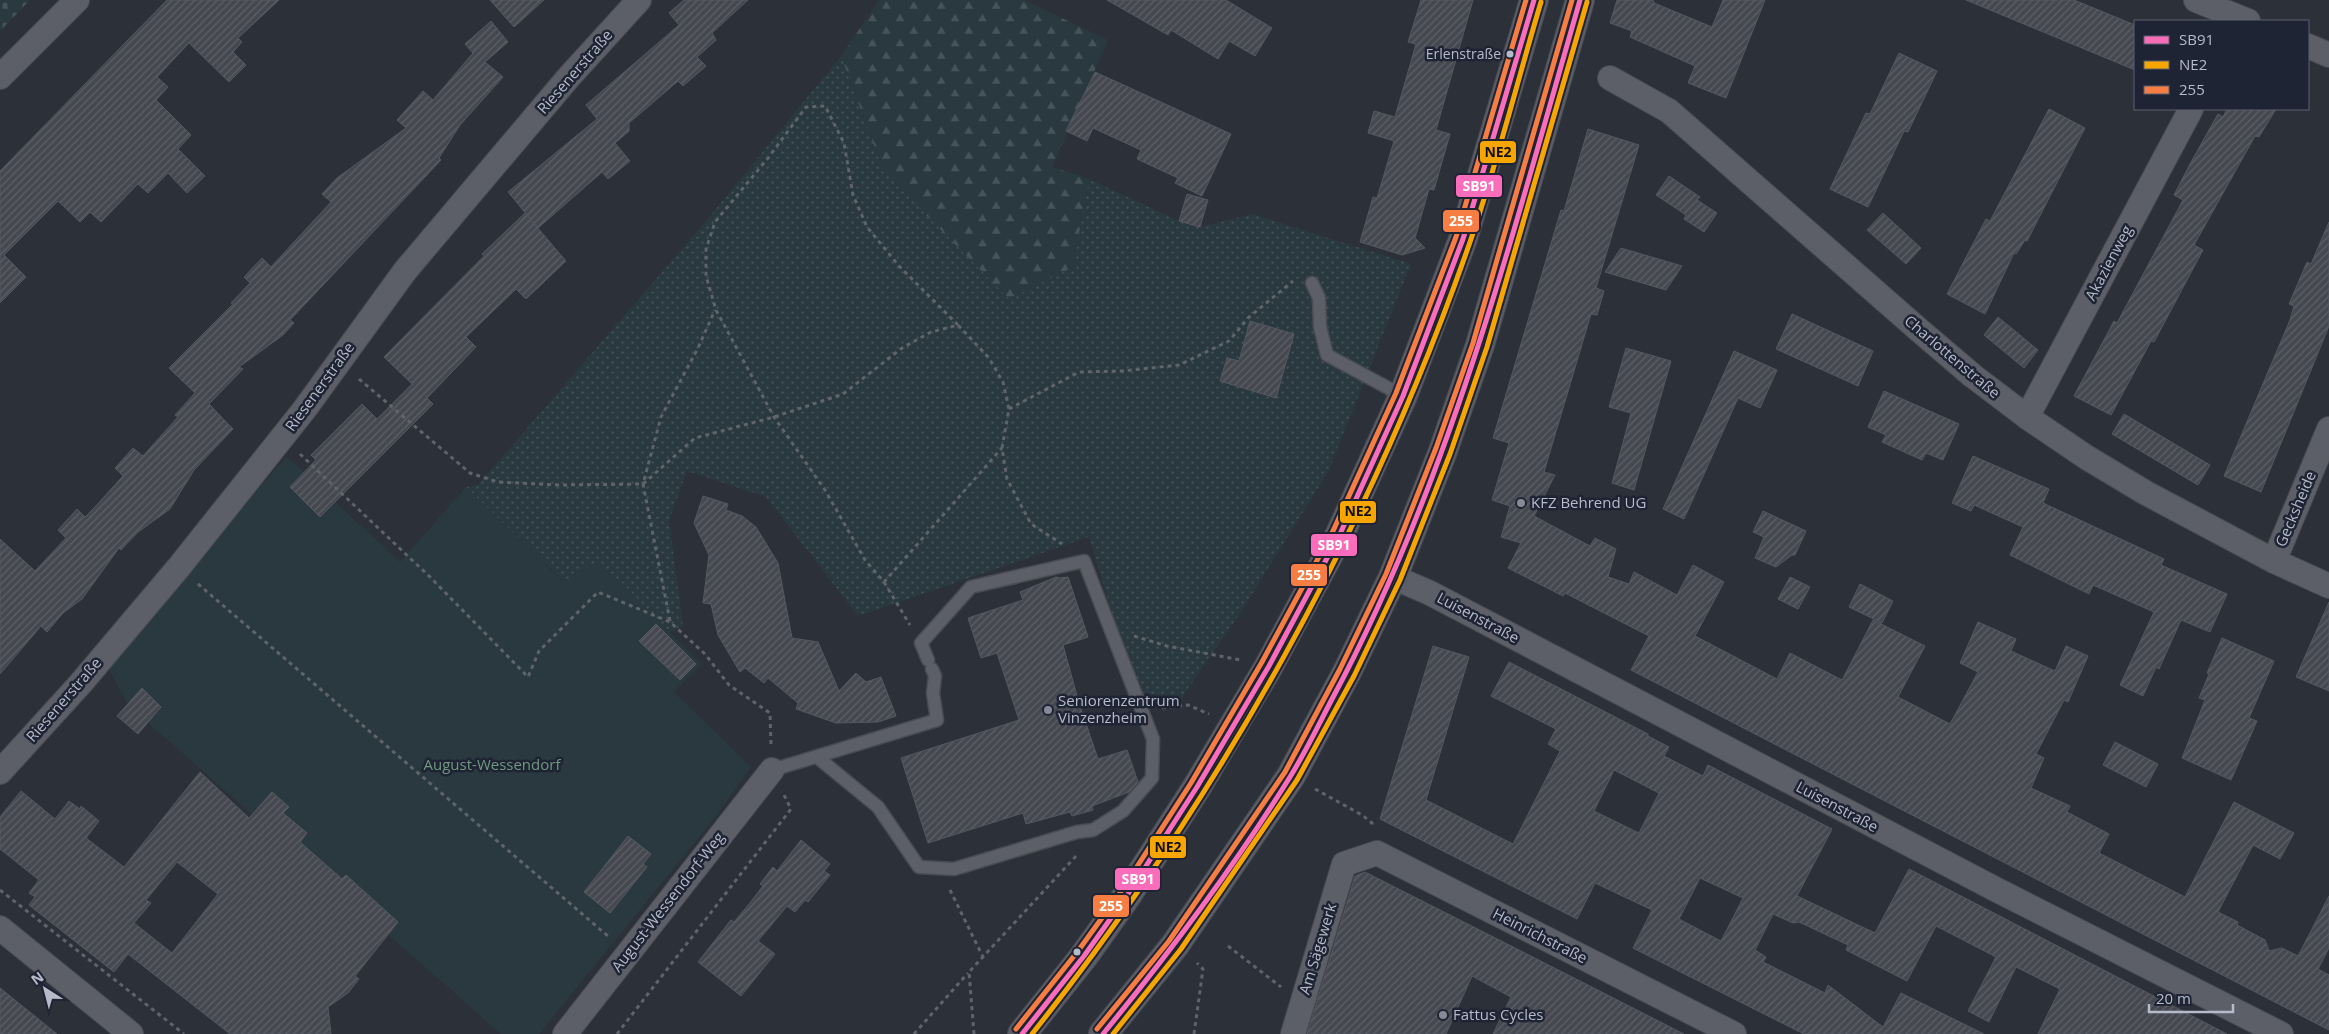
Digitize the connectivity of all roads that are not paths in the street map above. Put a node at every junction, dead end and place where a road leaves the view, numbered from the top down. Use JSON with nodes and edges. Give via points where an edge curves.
{"nodes":[{"id":1,"x":77,"y":0,"type":"edge"},
{"id":2,"x":639,"y":0,"type":"edge"},
{"id":3,"x":1534,"y":0,"type":"edge"},
{"id":4,"x":1580,"y":0,"type":"edge"},
{"id":5,"x":2196,"y":0,"type":"edge"},
{"id":6,"x":2242,"y":20,"type":"edge"},
{"id":7,"x":2309,"y":46,"type":"edge"},
{"id":8,"x":2329,"y":55,"type":"edge"},
{"id":9,"x":0,"y":77,"type":"edge"},
{"id":10,"x":1610,"y":78,"type":"dead end"},
{"id":11,"x":2190,"y":110,"type":"edge"},
{"id":12,"x":1312,"y":283,"type":"road end"},
{"id":13,"x":1403,"y":396,"type":"junction"},
{"id":14,"x":2027,"y":417,"type":"junction"},
{"id":15,"x":2329,"y":429,"type":"edge"},
{"id":16,"x":2274,"y":561,"type":"junction"},
{"id":17,"x":1393,"y":577,"type":"junction"},
{"id":18,"x":2329,"y":586,"type":"edge"},
{"id":19,"x":817,"y":757,"type":"junction"},
{"id":20,"x":772,"y":770,"type":"joint"},
{"id":21,"x":0,"y":772,"type":"edge"},
{"id":22,"x":1344,"y":864,"type":"joint"},
{"id":23,"x":0,"y":928,"type":"edge"},
{"id":24,"x":132,"y":1034,"type":"edge"},
{"id":25,"x":565,"y":1034,"type":"edge"},
{"id":26,"x":1022,"y":1034,"type":"edge"},
{"id":27,"x":1103,"y":1034,"type":"edge"},
{"id":28,"x":1293,"y":1034,"type":"edge"},
{"id":29,"x":1734,"y":1034,"type":"edge"},
{"id":30,"x":2281,"y":1034,"type":"edge"}],
"edges":[{"from":1,"to":9,"type":"street"},
{"from":2,"to":21,"type":"street","name":"Riesenerstraße","via":[[568,78],[405,271],[283,437],[179,567]]},
{"from":3,"to":13,"type":"main road","via":[[1462,239]]},
{"from":4,"to":17,"type":"main road","via":[[1483,336],[1443,451]]},
{"from":5,"to":6,"type":"street"},
{"from":7,"to":8,"type":"street"},
{"from":10,"to":14,"type":"street","name":"Charlottenstraße","via":[[1670,111],[1919,330]]},
{"from":11,"to":14,"type":"street","name":"Akazienweg"},
{"from":12,"to":13,"type":"lane","via":[[1319,298],[1320,327],[1327,355]]},
{"from":13,"to":26,"type":"main road","via":[[1340,534],[1270,666],[1126,897]]},
{"from":14,"to":16,"type":"street","name":"Charlottenstraße","via":[[2086,458],[2139,489]]},
{"from":15,"to":16,"type":"street","name":"Gecksheide"},
{"from":16,"to":18,"type":"street","name":"Charlottenstraße"},
{"from":17,"to":27,"type":"main road","via":[[1291,776],[1175,945]]},
{"from":17,"to":30,"type":"street","name":"Luisenstraße"},
{"from":19,"to":19,"type":"lane","via":[[878,807],[919,867],[954,869],[1076,832],[1093,830],[1123,811],[1152,778],[1153,739],[1084,561],[971,587],[921,643],[935,676],[933,693],[937,720]]},
{"from":19,"to":20,"type":"lane"},
{"from":20,"to":25,"type":"street","name":"August-Wessendorf-Weg"},
{"from":22,"to":28,"type":"street","name":"Am Sägewerk"},
{"from":22,"to":29,"type":"street","name":"Heinrichstraße","via":[[1376,853]]},
{"from":23,"to":24,"type":"street"}]}
